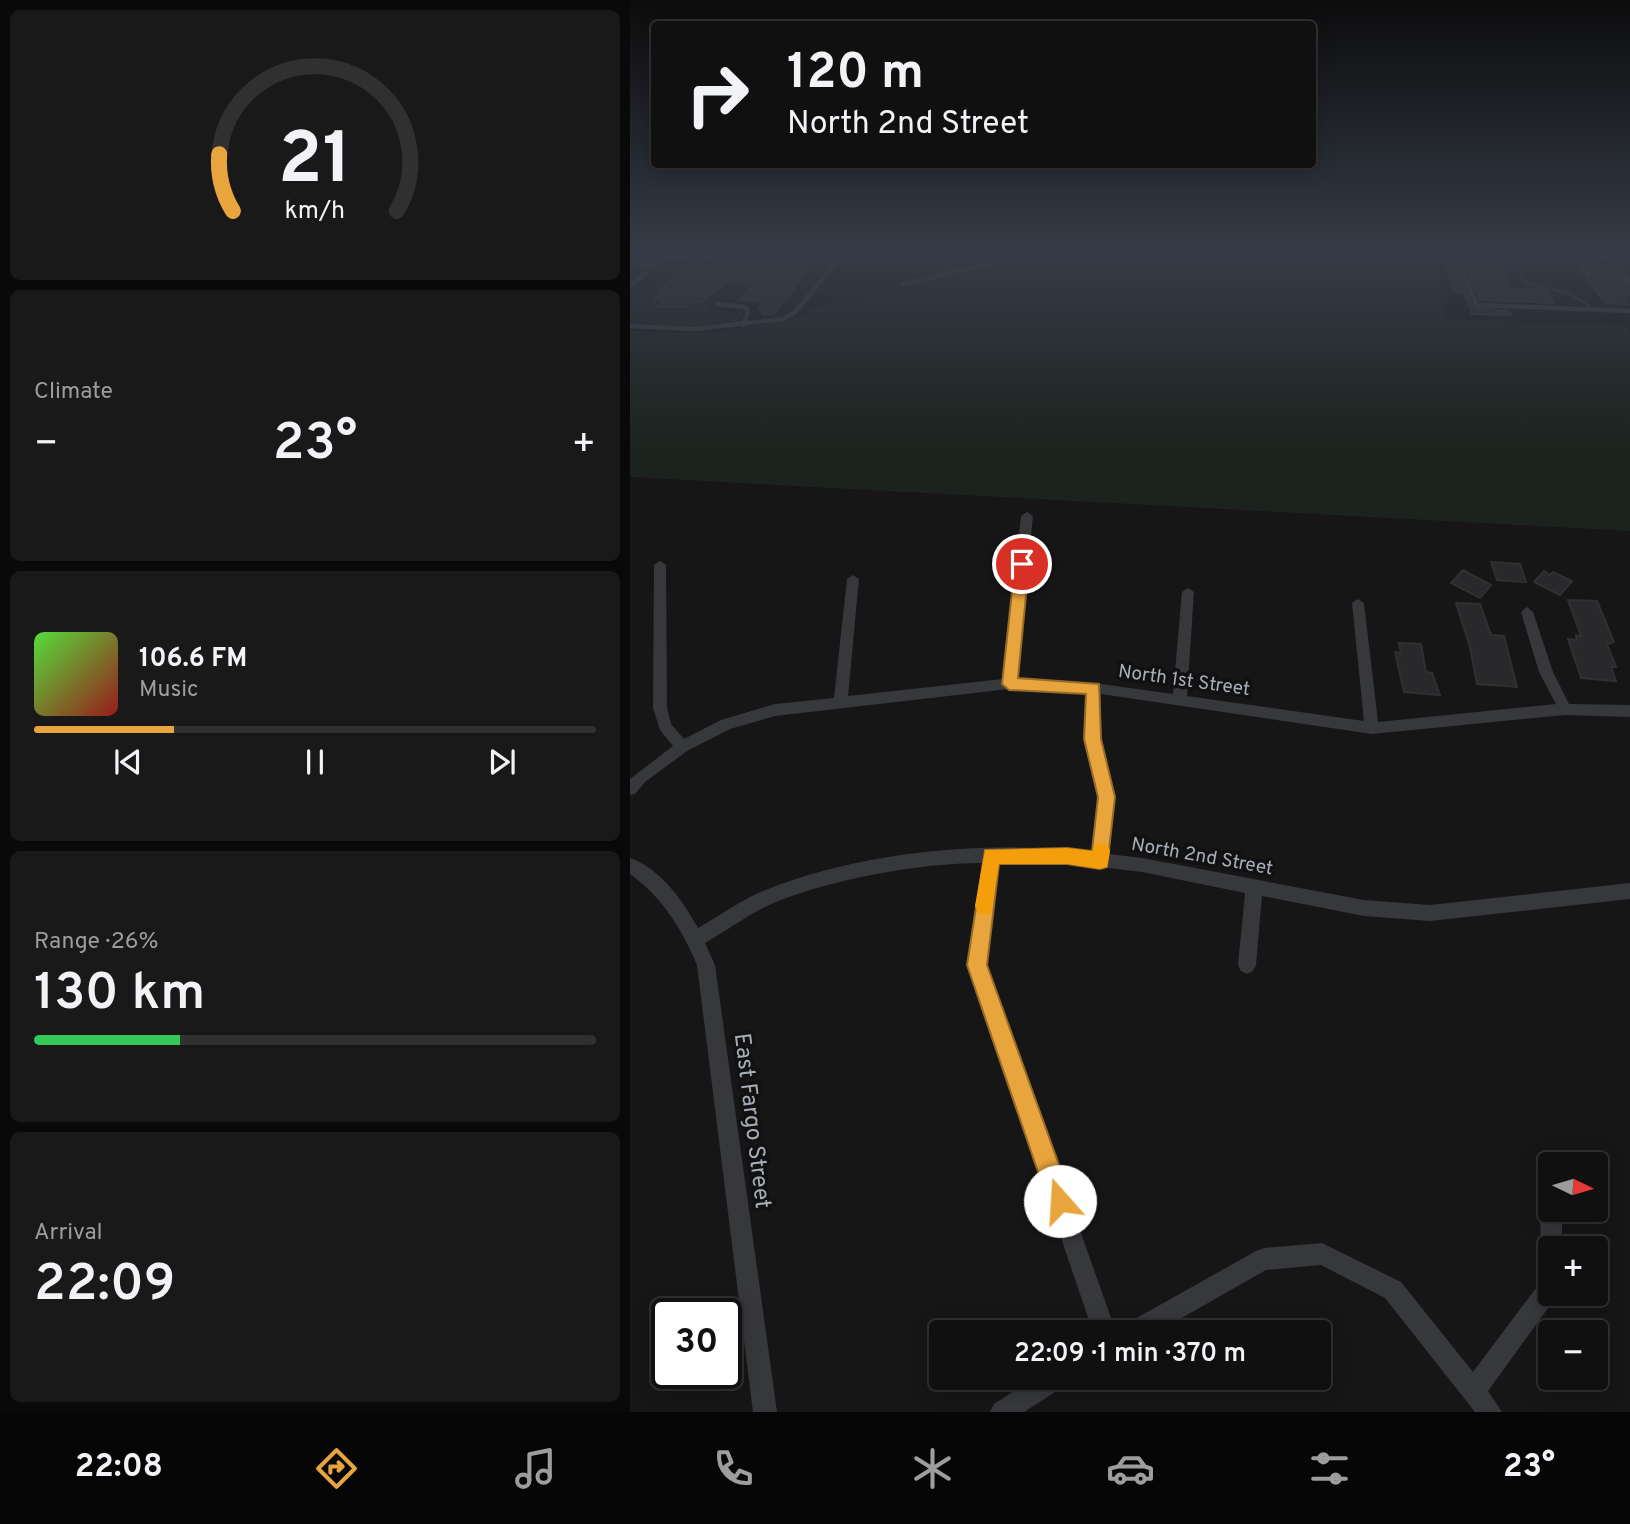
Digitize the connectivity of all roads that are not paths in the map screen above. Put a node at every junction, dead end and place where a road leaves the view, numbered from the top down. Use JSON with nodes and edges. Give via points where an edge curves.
{"nodes":[{"id":1,"x":745,"y":320,"type":"edge"},
{"id":2,"x":777,"y":320,"type":"edge"},
{"id":3,"x":743,"y":325,"type":"junction"},
{"id":4,"x":630,"y":326,"type":"edge"},
{"id":5,"x":1027,"y":516,"type":"dead end"},
{"id":6,"x":660,"y":565,"type":"dead end"},
{"id":7,"x":853,"y":579,"type":"dead end"},
{"id":8,"x":1188,"y":592,"type":"dead end"},
{"id":9,"x":1358,"y":603,"type":"dead end"},
{"id":10,"x":1527,"y":612,"type":"dead end"},
{"id":11,"x":1009,"y":684,"type":"junction"},
{"id":12,"x":1094,"y":688,"type":"junction"},
{"id":13,"x":1180,"y":699,"type":"junction"},
{"id":14,"x":840,"y":703,"type":"junction"},
{"id":15,"x":1565,"y":709,"type":"junction"},
{"id":16,"x":1630,"y":711,"type":"edge"},
{"id":17,"x":1372,"y":728,"type":"junction"},
{"id":18,"x":682,"y":747,"type":"junction"},
{"id":19,"x":630,"y":789,"type":"edge"},
{"id":20,"x":991,"y":856,"type":"junction"},
{"id":21,"x":1100,"y":861,"type":"junction"},
{"id":22,"x":630,"y":865,"type":"edge"},
{"id":23,"x":1254,"y":888,"type":"junction"},
{"id":24,"x":1630,"y":891,"type":"edge"},
{"id":25,"x":696,"y":939,"type":"junction"},
{"id":26,"x":1247,"y":965,"type":"dead end"},
{"id":27,"x":1538,"y":1304,"type":"edge"},
{"id":28,"x":1101,"y":1320,"type":"edge"},
{"id":29,"x":1156,"y":1320,"type":"edge"},
{"id":30,"x":1037,"y":1390,"type":"edge"},
{"id":31,"x":1474,"y":1390,"type":"junction"},
{"id":32,"x":765,"y":1412,"type":"edge"},
{"id":33,"x":1002,"y":1412,"type":"edge"},
{"id":34,"x":1490,"y":1412,"type":"edge"}],
"edges":[{"from":1,"to":3,"type":"lane"},
{"from":2,"to":3,"type":"lane"},
{"from":3,"to":4,"type":"lane"},
{"from":5,"to":11,"type":"street"},
{"from":6,"to":18,"type":"street","via":[[660,708],[665,726]]},
{"from":7,"to":14,"type":"street"},
{"from":8,"to":13,"type":"street"},
{"from":9,"to":17,"type":"street"},
{"from":10,"to":15,"type":"street","via":[[1546,672]]},
{"from":11,"to":12,"type":"street","name":"North 1st Street"},
{"from":11,"to":14,"type":"street","name":"North 1st Street"},
{"from":12,"to":13,"type":"street","name":"North 1st Street"},
{"from":12,"to":21,"type":"street","via":[[1093,739],[1106,797]]},
{"from":13,"to":17,"type":"street","name":"North 1st Street"},
{"from":14,"to":18,"type":"street","name":"North 1st Street","via":[[775,710],[726,724]]},
{"from":15,"to":16,"type":"street","name":"North 1st Street"},
{"from":15,"to":17,"type":"street","name":"North 1st Street"},
{"from":18,"to":19,"type":"street","name":"North 1st Street"},
{"from":20,"to":21,"type":"street","name":"North 2nd Street"},
{"from":20,"to":25,"type":"street","name":"North 2nd Street","via":[[942,856],[836,876],[770,896]]},
{"from":20,"to":28,"type":"street","via":[[977,965]]},
{"from":21,"to":23,"type":"street","name":"North 2nd Street"},
{"from":22,"to":25,"type":"street","name":"East Fargo Street","via":[[658,886],[687,919]]},
{"from":23,"to":24,"type":"street","name":"North 2nd Street","via":[[1364,908],[1430,913]]},
{"from":23,"to":26,"type":"street"},
{"from":25,"to":32,"type":"street","name":"East Fargo Street","via":[[706,965]]},
{"from":27,"to":31,"type":"street"},
{"from":29,"to":31,"type":"street","via":[[1265,1259],[1322,1254],[1393,1290]]},
{"from":30,"to":33,"type":"street"},
{"from":31,"to":34,"type":"street"}]}
